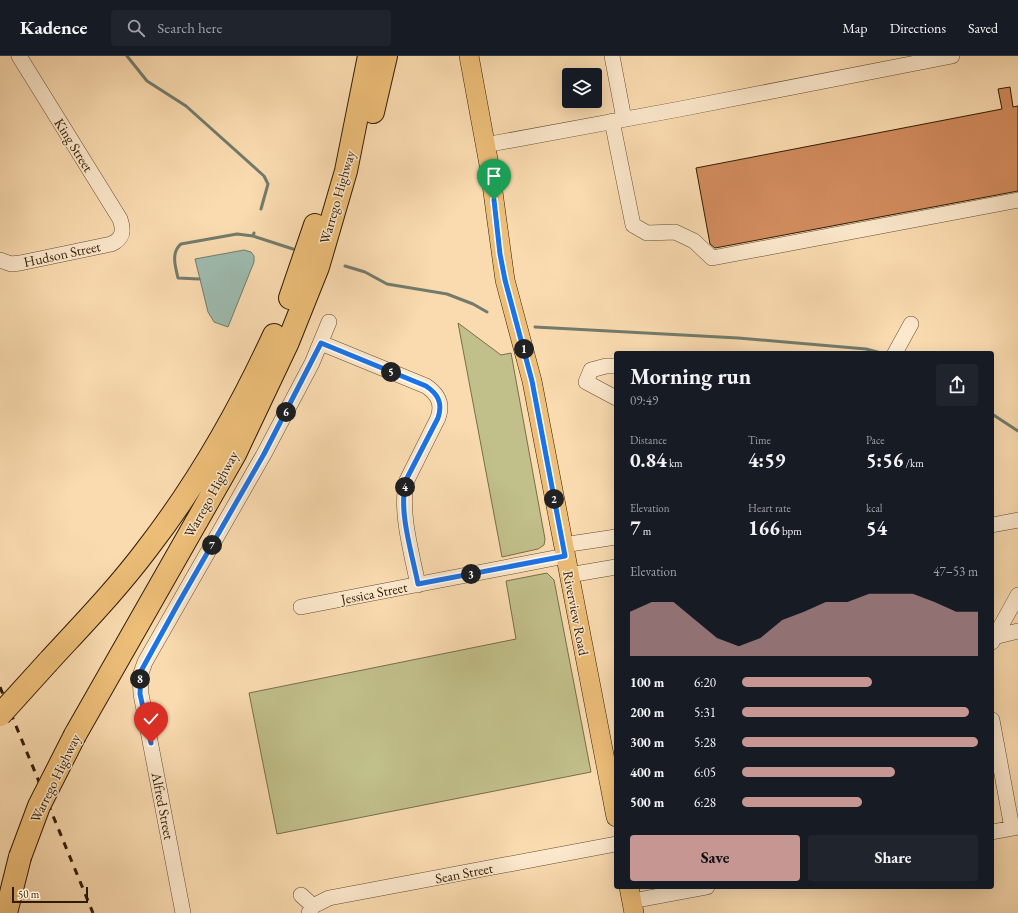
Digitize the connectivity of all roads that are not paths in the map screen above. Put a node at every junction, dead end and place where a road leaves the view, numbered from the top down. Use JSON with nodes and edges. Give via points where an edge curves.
{"nodes":[{"id":1,"x":19,"y":56,"type":"edge"},
{"id":2,"x":355,"y":56,"type":"edge"},
{"id":3,"x":369,"y":56,"type":"edge"},
{"id":4,"x":386,"y":56,"type":"edge"},
{"id":5,"x":469,"y":56,"type":"edge"},
{"id":6,"x":612,"y":56,"type":"edge"},
{"id":7,"x":952,"y":56,"type":"edge"},
{"id":8,"x":618,"y":120,"type":"junction"},
{"id":9,"x":485,"y":145,"type":"junction"},
{"id":10,"x":1018,"y":200,"type":"edge"},
{"id":11,"x":121,"y":235,"type":"joint"},
{"id":12,"x":0,"y":260,"type":"edge"},
{"id":13,"x":318,"y":267,"type":"junction"},
{"id":14,"x":329,"y":322,"type":"dead end"},
{"id":15,"x":911,"y":324,"type":"dead end"},
{"id":16,"x":321,"y":343,"type":"junction"},
{"id":17,"x":896,"y":351,"type":"edge"},
{"id":18,"x":614,"y":366,"type":"edge"},
{"id":19,"x":614,"y":397,"type":"edge"},
{"id":20,"x":1018,"y":520,"type":"edge"},
{"id":21,"x":994,"y":525,"type":"edge"},
{"id":22,"x":613,"y":535,"type":"edge"},
{"id":23,"x":564,"y":550,"type":"junction"},
{"id":24,"x":614,"y":567,"type":"edge"},
{"id":25,"x":569,"y":575,"type":"junction"},
{"id":26,"x":418,"y":584,"type":"junction"},
{"id":27,"x":1018,"y":595,"type":"edge"},
{"id":28,"x":301,"y":607,"type":"dead end"},
{"id":29,"x":994,"y":635,"type":"edge"},
{"id":30,"x":1017,"y":635,"type":"edge"},
{"id":31,"x":994,"y":637,"type":"edge"},
{"id":32,"x":0,"y":715,"type":"edge"},
{"id":33,"x":994,"y":729,"type":"edge"},
{"id":34,"x":614,"y":807,"type":"edge"},
{"id":35,"x":1015,"y":827,"type":"edge"},
{"id":36,"x":994,"y":832,"type":"edge"},
{"id":37,"x":614,"y":844,"type":"edge"},
{"id":38,"x":695,"y":889,"type":"edge"},
{"id":39,"x":301,"y":895,"type":"dead end"},
{"id":40,"x":632,"y":900,"type":"edge"},
{"id":41,"x":311,"y":910,"type":"edge"},
{"id":42,"x":6,"y":913,"type":"edge"},
{"id":43,"x":183,"y":913,"type":"edge"}],
"edges":[{"from":1,"to":11,"type":"street","name":"King Street","via":[[120,219],[123,229]]},
{"from":2,"to":32,"type":"highway","name":"Warrego Highway","bridge":true,"via":[[336,149],[313,232],[280,323],[241,404],[194,483],[146,551]]},
{"from":3,"to":13,"type":"highway","name":"Warrego Highway","via":[[346,171]]},
{"from":4,"to":13,"type":"highway","via":[[363,154],[331,256]]},
{"from":5,"to":9,"type":"main road","name":"Riverview Road"},
{"from":6,"to":8,"type":"street"},
{"from":7,"to":8,"type":"street"},
{"from":8,"to":9,"type":"street"},
{"from":8,"to":10,"type":"street","via":[[633,225],[647,233],[675,232],[694,241],[712,258]]},
{"from":9,"to":23,"type":"main road","name":"Riverview Road","via":[[505,280],[529,367]]},
{"from":11,"to":12,"type":"street","name":"Hudson Street","via":[[111,244],[20,263],[11,264]]},
{"from":13,"to":42,"type":"highway","name":"Warrego Highway","bridge":true,"via":[[288,342],[235,454],[75,735],[39,806],[20,857]]},
{"from":14,"to":16,"type":"street"},
{"from":15,"to":17,"type":"street"},
{"from":16,"to":26,"type":"street","via":[[426,386],[439,400],[438,418],[406,480],[404,490],[404,508]]},
{"from":16,"to":43,"type":"street","name":"Alfred Street","via":[[264,454],[145,662],[140,676],[140,694]]},
{"from":18,"to":19,"type":"street","via":[[591,370],[586,382]]},
{"from":20,"to":21,"type":"street"},
{"from":22,"to":23,"type":"street","name":"Jessica Street"},
{"from":23,"to":25,"type":"main road","name":"Riverview Road"},
{"from":23,"to":26,"type":"street","name":"Jessica Street"},
{"from":24,"to":25,"type":"street"},
{"from":25,"to":34,"type":"main road","name":"Riverview Road"},
{"from":26,"to":28,"type":"street","name":"Jessica Street"},
{"from":27,"to":29,"type":"street"},
{"from":30,"to":31,"type":"street"},
{"from":33,"to":35,"type":"street"},
{"from":35,"to":36,"type":"street"},
{"from":37,"to":41,"type":"street","name":"Sean Street","via":[[336,897],[320,902]]},
{"from":38,"to":40,"type":"street"},
{"from":39,"to":41,"type":"street","name":"Sean Street"}]}
